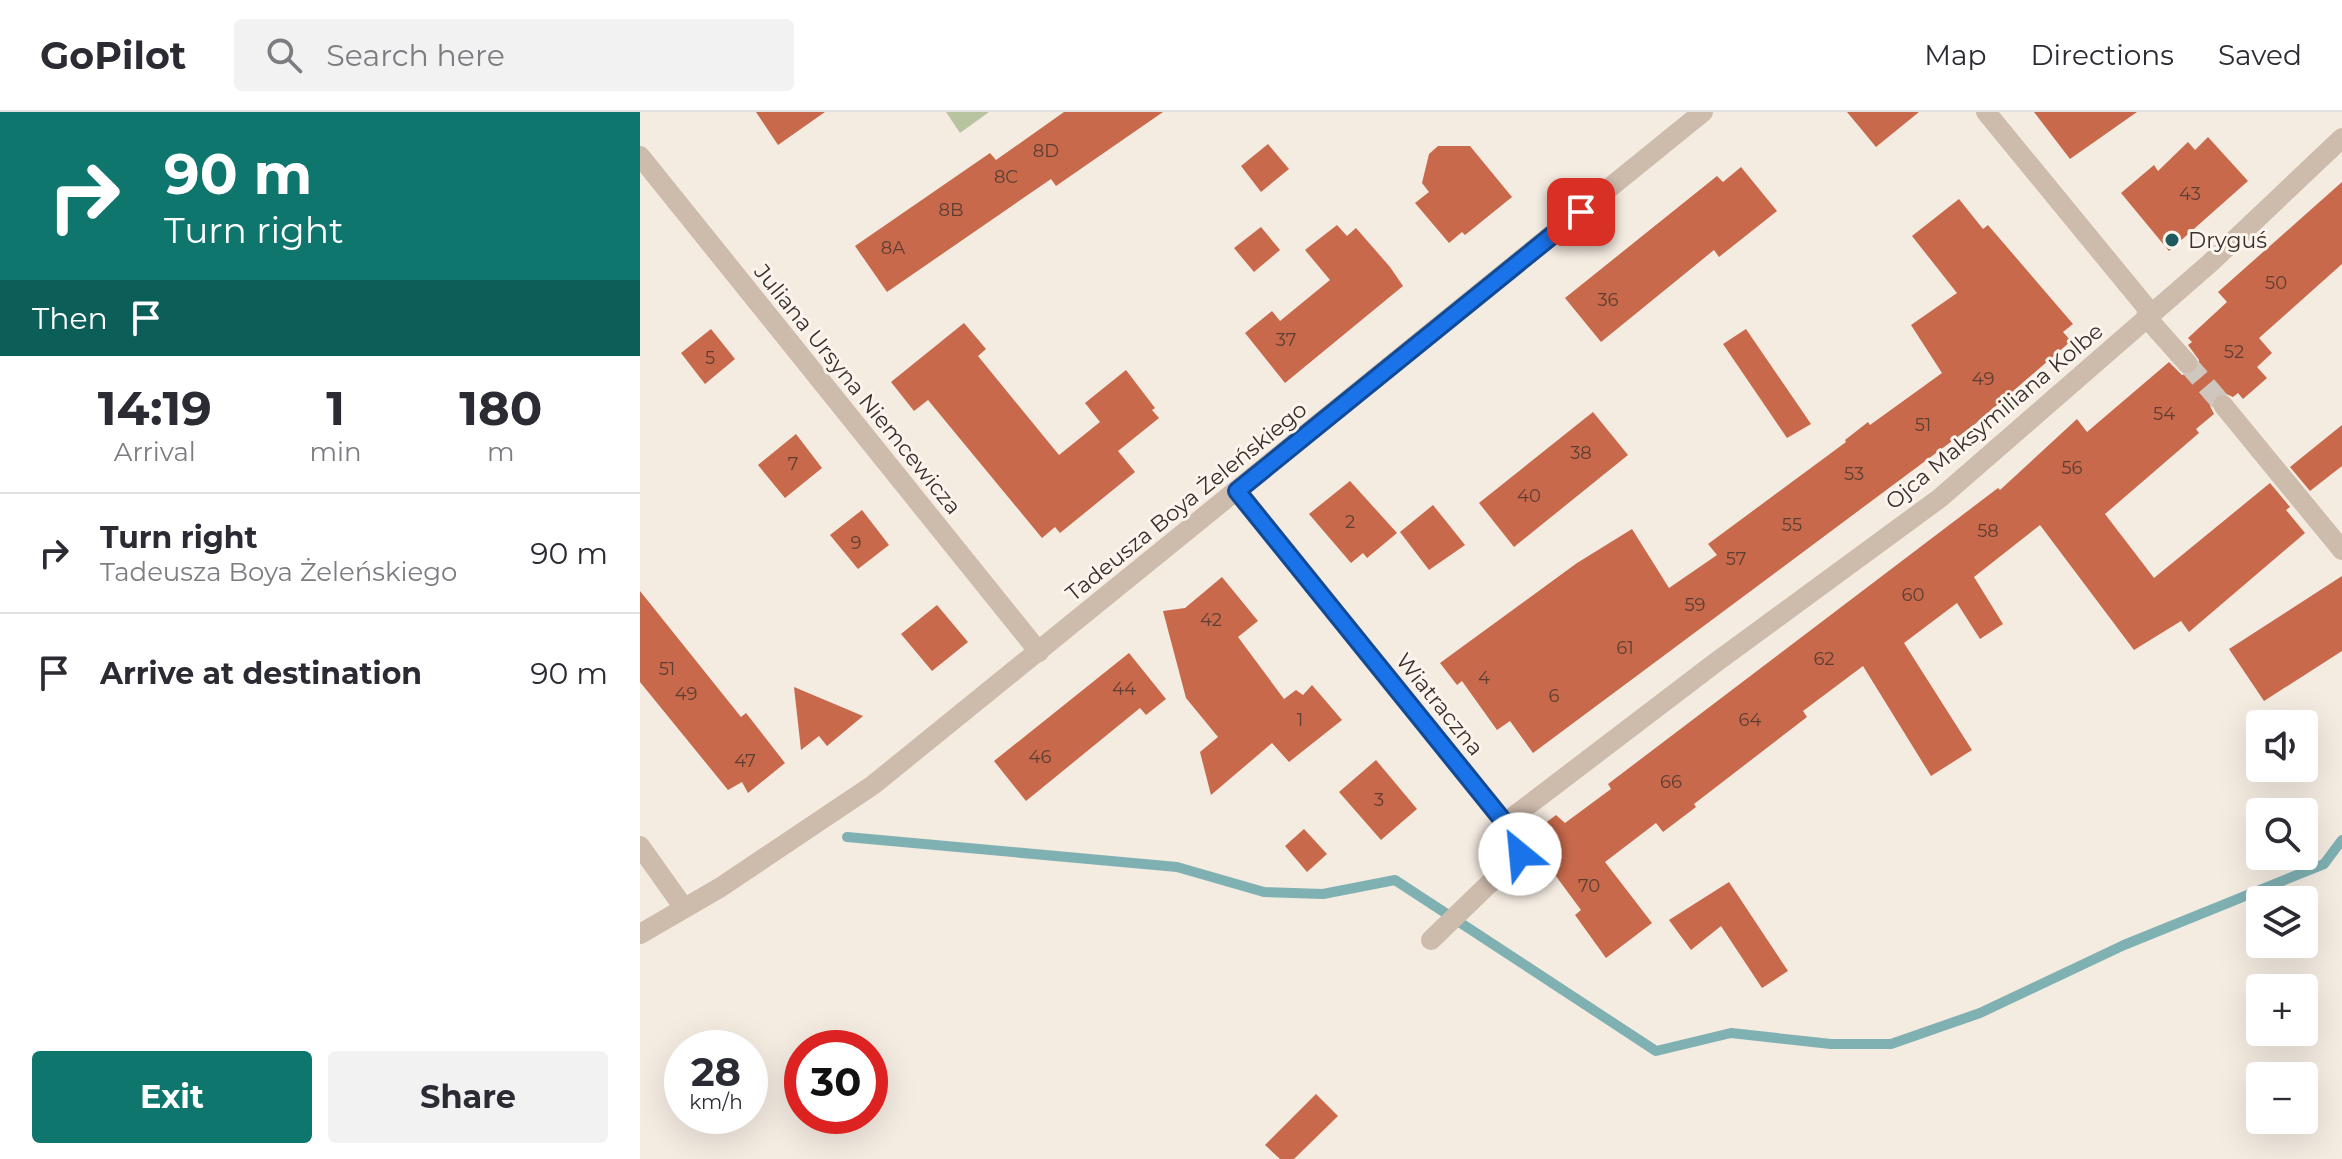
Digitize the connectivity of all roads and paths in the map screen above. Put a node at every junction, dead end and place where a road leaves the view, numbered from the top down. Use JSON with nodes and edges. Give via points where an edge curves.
{"nodes":[{"id":1,"x":1703,"y":112,"type":"edge"},
{"id":2,"x":1986,"y":112,"type":"edge"},
{"id":3,"x":2342,"y":138,"type":"edge"},
{"id":4,"x":640,"y":156,"type":"edge"},
{"id":5,"x":2149,"y":315,"type":"junction"},
{"id":6,"x":2187,"y":363,"type":"tunnel mouth"},
{"id":7,"x":2223,"y":405,"type":"tunnel mouth"},
{"id":8,"x":1237,"y":491,"type":"junction"},
{"id":9,"x":2342,"y":550,"type":"edge"},
{"id":10,"x":1039,"y":652,"type":"junction"},
{"id":11,"x":1505,"y":823,"type":"junction"},
{"id":12,"x":640,"y":846,"type":"edge"},
{"id":13,"x":684,"y":908,"type":"junction"},
{"id":14,"x":640,"y":934,"type":"edge"},
{"id":15,"x":1431,"y":940,"type":"dead end"}],
"edges":[{"from":1,"to":8,"type":"street","name":"Tadeusza Boya Żeleńskiego"},
{"from":2,"to":5,"type":"street"},
{"from":3,"to":5,"type":"street","name":"Ojca Maksymiliana Kolbe"},
{"from":4,"to":10,"type":"street","name":"Juliana Ursyna Niemcewicza"},
{"from":5,"to":6,"type":"street"},
{"from":5,"to":11,"type":"street","name":"Ojca Maksymiliana Kolbe","via":[[1940,498]]},
{"from":7,"to":9,"type":"street"},
{"from":8,"to":10,"type":"street","name":"Tadeusza Boya Żeleńskiego"},
{"from":8,"to":11,"type":"street","name":"Wiatraczna"},
{"from":10,"to":13,"type":"street","name":"Tadeusza Boya Żeleńskiego","via":[[873,785]]},
{"from":11,"to":15,"type":"street","name":"Wiatraczna","via":[[1520,854]]},
{"from":12,"to":13,"type":"street"},
{"from":13,"to":14,"type":"street","name":"Tadeusza Boya Żeleńskiego"}]}
